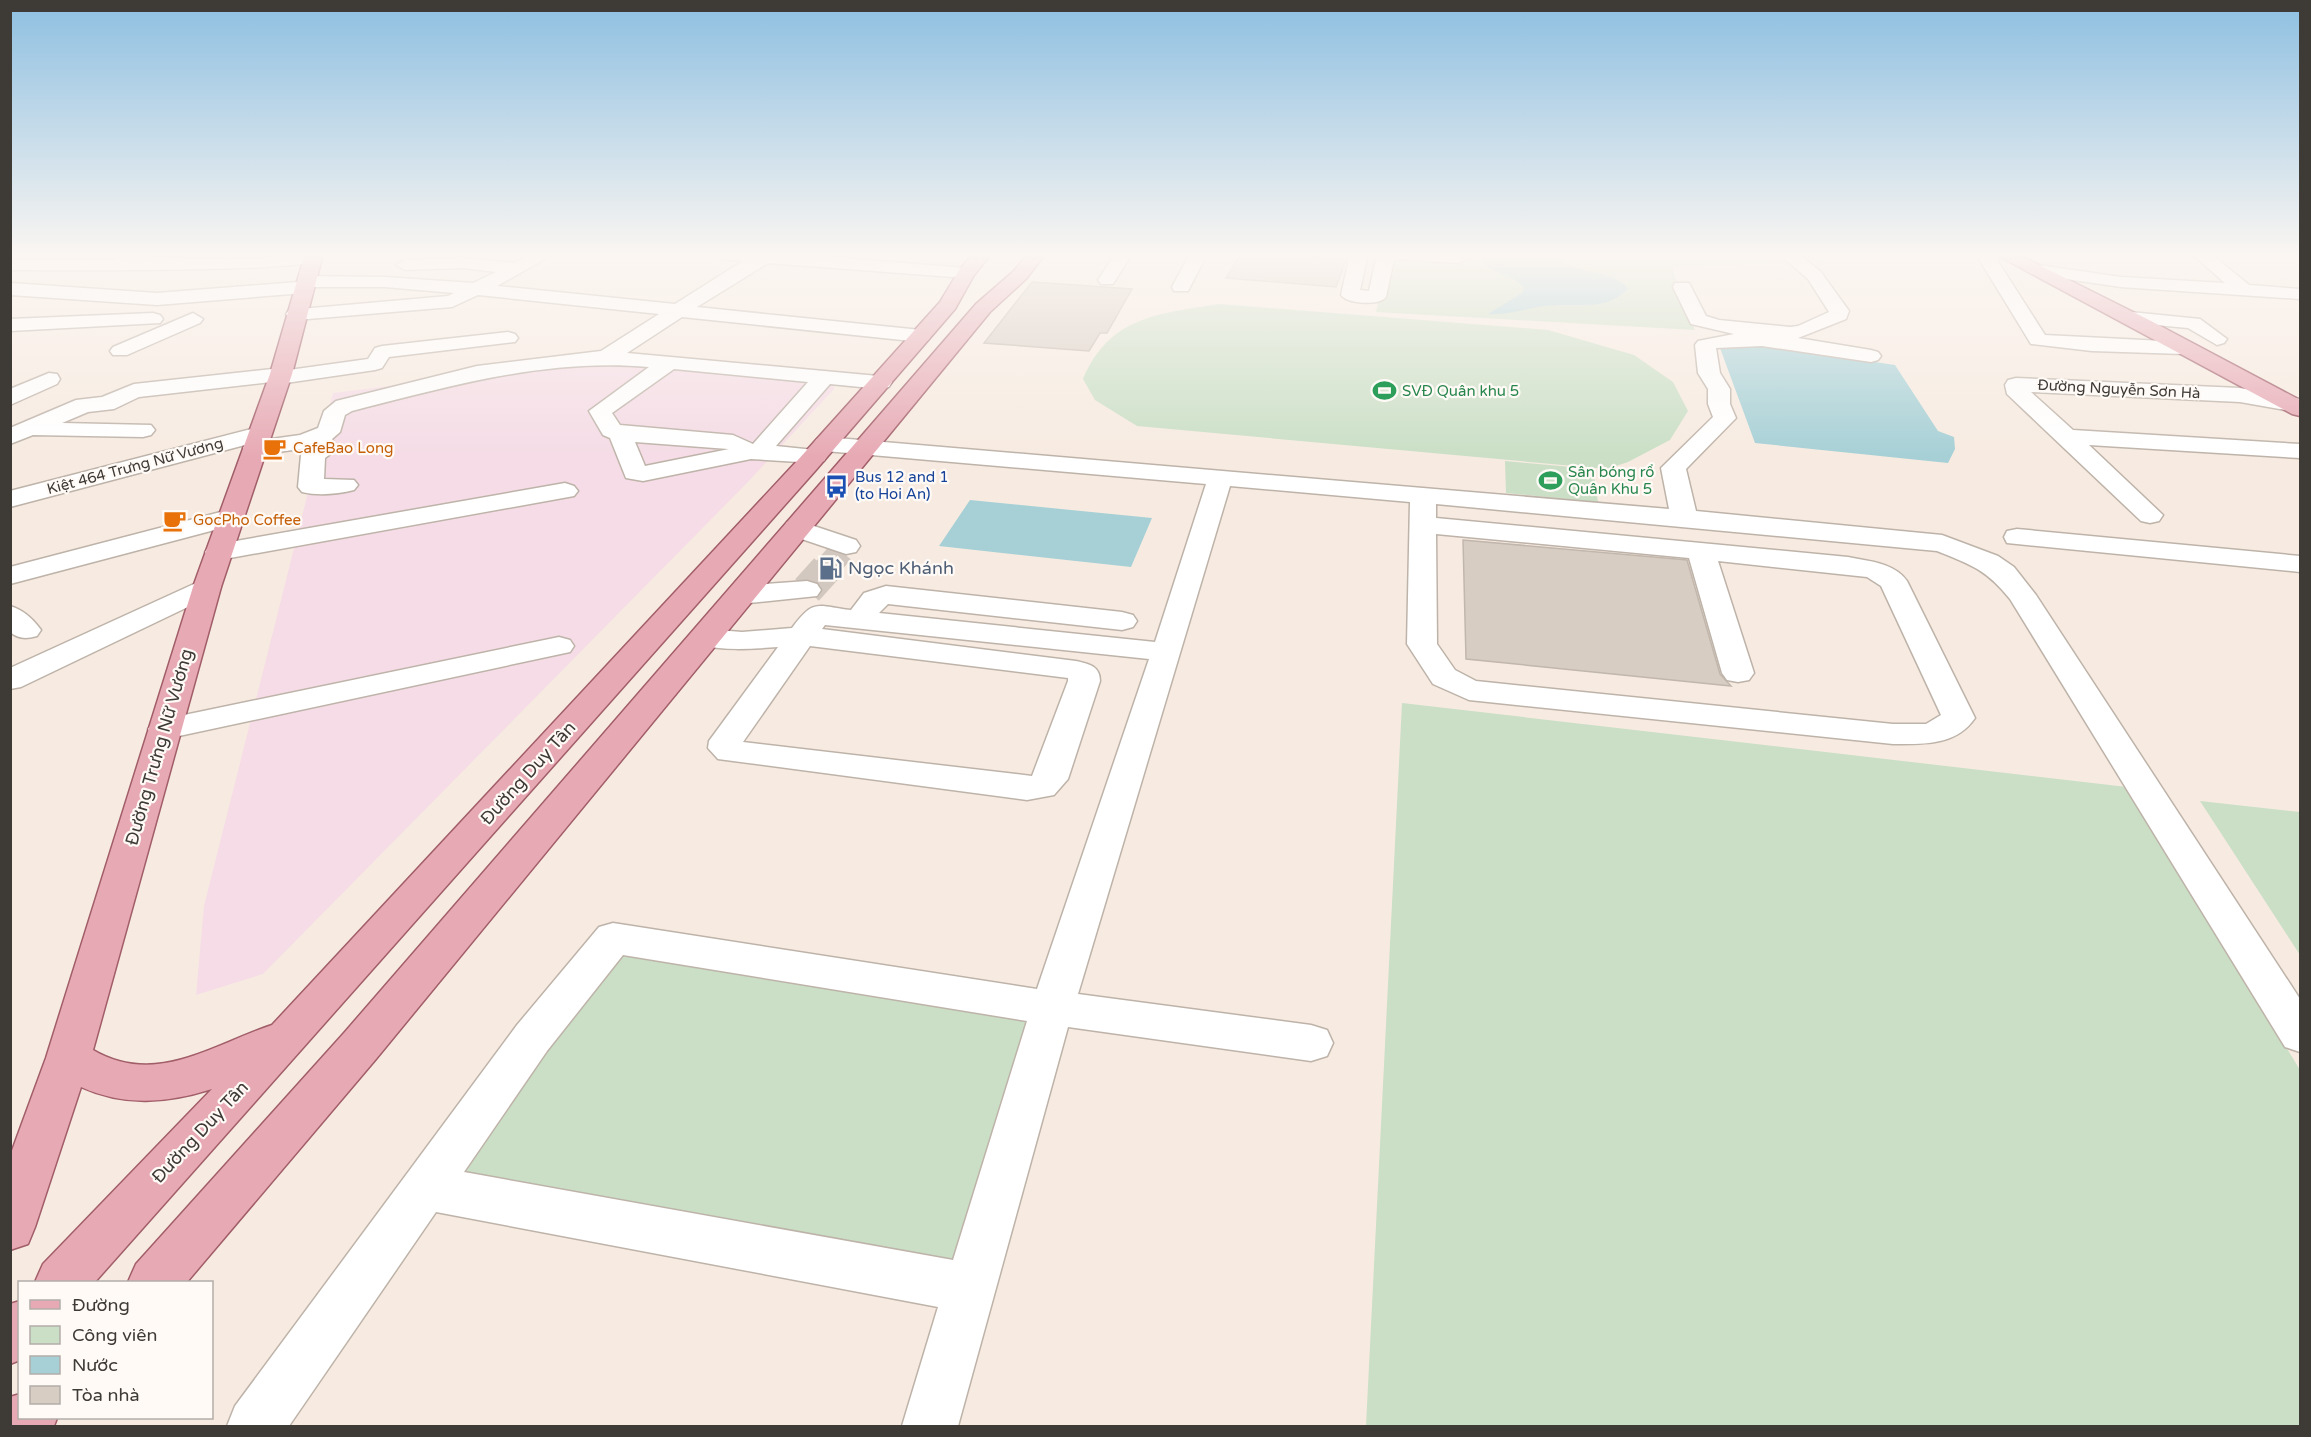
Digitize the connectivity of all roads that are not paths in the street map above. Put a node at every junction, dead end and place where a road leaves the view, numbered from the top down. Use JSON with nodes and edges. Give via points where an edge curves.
{"nodes":[{"id":1,"x":122,"y":321,"type":"edge"},
{"id":2,"x":188,"y":321,"type":"edge"},
{"id":3,"x":296,"y":321,"type":"edge"},
{"id":4,"x":418,"y":321,"type":"edge"},
{"id":5,"x":663,"y":321,"type":"edge"},
{"id":6,"x":783,"y":321,"type":"edge"},
{"id":7,"x":934,"y":321,"type":"edge"},
{"id":8,"x":972,"y":321,"type":"edge"},
{"id":9,"x":1701,"y":321,"type":"edge"},
{"id":10,"x":1825,"y":321,"type":"edge"},
{"id":11,"x":2027,"y":321,"type":"edge"},
{"id":12,"x":2135,"y":321,"type":"edge"},
{"id":13,"x":2169,"y":321,"type":"edge"},
{"id":14,"x":20,"y":324,"type":"edge"},
{"id":15,"x":416,"y":325,"type":"dead end"},
{"id":16,"x":10,"y":335,"type":"edge"},
{"id":17,"x":921,"y":336,"type":"junction"},
{"id":18,"x":508,"y":338,"type":"dead end"},
{"id":19,"x":2217,"y":339,"type":"dead end"},
{"id":20,"x":2187,"y":350,"type":"junction"},
{"id":21,"x":120,"y":351,"type":"dead end"},
{"id":22,"x":1871,"y":356,"type":"dead end"},
{"id":23,"x":606,"y":357,"type":"junction"},
{"id":24,"x":669,"y":363,"type":"junction"},
{"id":25,"x":280,"y":376,"type":"junction"},
{"id":26,"x":824,"y":377,"type":"junction"},
{"id":27,"x":50,"y":379,"type":"dead end"},
{"id":28,"x":881,"y":382,"type":"junction"},
{"id":29,"x":10,"y":398,"type":"edge"},
{"id":30,"x":2297,"y":398,"type":"edge"},
{"id":31,"x":10,"y":412,"type":"edge"},
{"id":32,"x":57,"y":416,"type":"junction"},
{"id":33,"x":143,"y":430,"type":"dead end"},
{"id":34,"x":18,"y":433,"type":"edge"},
{"id":35,"x":620,"y":434,"type":"junction"},
{"id":36,"x":2068,"y":437,"type":"junction"},
{"id":37,"x":257,"y":441,"type":"junction"},
{"id":38,"x":308,"y":441,"type":"junction"},
{"id":39,"x":865,"y":448,"type":"junction"},
{"id":40,"x":820,"y":450,"type":"junction"},
{"id":41,"x":2301,"y":451,"type":"edge"},
{"id":42,"x":755,"y":452,"type":"junction"},
{"id":43,"x":1220,"y":478,"type":"junction"},
{"id":44,"x":345,"y":485,"type":"dead end"},
{"id":45,"x":565,"y":491,"type":"dead end"},
{"id":46,"x":10,"y":499,"type":"edge"},
{"id":47,"x":1423,"y":511,"type":"junction"},
{"id":48,"x":2150,"y":515,"type":"dead end"},
{"id":49,"x":232,"y":517,"type":"junction"},
{"id":50,"x":1684,"y":518,"type":"junction"},
{"id":51,"x":796,"y":528,"type":"junction"},
{"id":52,"x":2017,"y":537,"type":"dead end"},
{"id":53,"x":846,"y":546,"type":"dead end"},
{"id":54,"x":1701,"y":551,"type":"junction"},
{"id":55,"x":219,"y":552,"type":"junction"},
{"id":56,"x":2301,"y":564,"type":"edge"},
{"id":57,"x":10,"y":576,"type":"edge"},
{"id":58,"x":207,"y":587,"type":"junction"},
{"id":59,"x":807,"y":590,"type":"tunnel mouth"},
{"id":60,"x":740,"y":595,"type":"junction"},
{"id":61,"x":859,"y":620,"type":"junction"},
{"id":62,"x":1122,"y":621,"type":"dead end"},
{"id":63,"x":803,"y":636,"type":"junction"},
{"id":64,"x":705,"y":638,"type":"junction"},
{"id":65,"x":559,"y":646,"type":"dead end"},
{"id":66,"x":1167,"y":652,"type":"junction"},
{"id":67,"x":1738,"y":673,"type":"dead end"},
{"id":68,"x":10,"y":680,"type":"edge"},
{"id":69,"x":165,"y":729,"type":"junction"},
{"id":70,"x":1052,"y":1008,"type":"junction"},
{"id":71,"x":292,"y":1033,"type":"junction"},
{"id":72,"x":2301,"y":1034,"type":"edge"},
{"id":73,"x":1311,"y":1043,"type":"dead end"},
{"id":74,"x":68,"y":1058,"type":"junction"},
{"id":75,"x":426,"y":1188,"type":"junction"},
{"id":76,"x":10,"y":1227,"type":"edge"},
{"id":77,"x":62,"y":1281,"type":"edge"},
{"id":78,"x":155,"y":1281,"type":"edge"},
{"id":79,"x":970,"y":1288,"type":"junction"},
{"id":80,"x":255,"y":1426,"type":"edge"},
{"id":81,"x":930,"y":1426,"type":"edge"}],
"edges":[{"from":1,"to":14,"type":"street"},
{"from":2,"to":21,"type":"street"},
{"from":3,"to":25,"type":"main road","name":"Đường Trưng Nữ Vương"},
{"from":4,"to":15,"type":"street"},
{"from":5,"to":23,"type":"street"},
{"from":6,"to":17,"type":"street"},
{"from":7,"to":17,"type":"main road","name":"Đường Duy Tân"},
{"from":8,"to":39,"type":"main road"},
{"from":9,"to":10,"type":"street","via":[[1797,333]]},
{"from":11,"to":20,"type":"street","via":[[2038,340]]},
{"from":12,"to":20,"type":"main road"},
{"from":13,"to":19,"type":"street","via":[[2193,323]]},
{"from":14,"to":16,"type":"street"},
{"from":17,"to":28,"type":"main road","name":"Đường Duy Tân"},
{"from":18,"to":25,"type":"street","via":[[382,352],[375,364]]},
{"from":20,"to":30,"type":"main road"},
{"from":22,"to":50,"type":"street","via":[[1745,339],[1715,340],[1705,345],[1709,373],[1719,389],[1719,404],[1725,418],[1673,468]]},
{"from":23,"to":24,"type":"street"},
{"from":23,"to":38,"type":"street","via":[[477,372],[344,406],[335,411],[328,432]]},
{"from":24,"to":26,"type":"street"},
{"from":24,"to":35,"type":"street","via":[[600,411],[611,430]]},
{"from":25,"to":32,"type":"street","via":[[134,391],[106,404],[84,405]]},
{"from":25,"to":37,"type":"main road","name":"Đường Trưng Nữ Vương"},
{"from":26,"to":28,"type":"street"},
{"from":26,"to":42,"type":"street"},
{"from":27,"to":29,"type":"street"},
{"from":28,"to":40,"type":"main road","name":"Đường Duy Tân"},
{"from":30,"to":36,"type":"street","name":"Đường Nguyễn Sơn Hà","via":[[2016,385],[2015,389]]},
{"from":31,"to":32,"type":"street"},
{"from":32,"to":34,"type":"street"},
{"from":33,"to":34,"type":"street"},
{"from":35,"to":42,"type":"street","via":[[734,442]]},
{"from":35,"to":42,"type":"street","via":[[635,473]]},
{"from":36,"to":41,"type":"street"},
{"from":36,"to":48,"type":"street","name":"Đường Nguyễn Sơn Hà"},
{"from":37,"to":38,"type":"street","name":"Kiệt 464 Trưng Nữ Vương"},
{"from":37,"to":46,"type":"street","name":"Kiệt 464 Trưng Nữ Vương"},
{"from":37,"to":49,"type":"main road","name":"Đường Trưng Nữ Vương"},
{"from":38,"to":44,"type":"street","via":[[323,443],[325,449],[313,455],[311,487]]},
{"from":39,"to":40,"type":"street"},
{"from":39,"to":43,"type":"street"},
{"from":39,"to":51,"type":"main road"},
{"from":40,"to":42,"type":"street"},
{"from":40,"to":71,"type":"main road","name":"Đường Duy Tân"},
{"from":43,"to":47,"type":"street"},
{"from":43,"to":66,"type":"street"},
{"from":45,"to":55,"type":"street"},
{"from":47,"to":50,"type":"street"},
{"from":47,"to":54,"type":"street"},
{"from":47,"to":54,"type":"street","via":[[1422,644],[1444,677],[1469,690],[1893,734],[1933,734],[1959,718],[1893,580],[1876,571],[1848,565]]},
{"from":49,"to":55,"type":"main road","name":"Đường Trưng Nữ Vương"},
{"from":49,"to":57,"type":"street"},
{"from":50,"to":72,"type":"street","via":[[1942,543],[2004,573],[2022,595]]},
{"from":51,"to":53,"type":"street"},
{"from":51,"to":60,"type":"main road"},
{"from":52,"to":56,"type":"street"},
{"from":54,"to":67,"type":"street"},
{"from":55,"to":58,"type":"main road","name":"Đường Trưng Nữ Vương"},
{"from":58,"to":68,"type":"street"},
{"from":58,"to":69,"type":"main road","name":"Đường Trưng Nữ Vương"},
{"from":59,"to":60,"type":"street"},
{"from":60,"to":64,"type":"main road"},
{"from":61,"to":62,"type":"street","via":[[874,599],[886,596]]},
{"from":61,"to":63,"type":"street","via":[[817,615]]},
{"from":61,"to":66,"type":"street"},
{"from":63,"to":63,"type":"street","via":[[1084,674],[1050,779],[1042,787],[1027,788],[725,748],[726,741]]},
{"from":63,"to":64,"type":"street","via":[[742,641]]},
{"from":64,"to":78,"type":"main road","via":[[360,1046]]},
{"from":65,"to":69,"type":"street"},
{"from":66,"to":70,"type":"street"},
{"from":69,"to":74,"type":"main road","name":"Đường Trưng Nữ Vương"},
{"from":70,"to":73,"type":"street"},
{"from":70,"to":75,"type":"street","via":[[613,938],[532,1038]]},
{"from":70,"to":79,"type":"street"},
{"from":71,"to":74,"type":"main road","via":[[212,1071],[153,1081],[111,1079]]},
{"from":71,"to":77,"type":"main road","name":"Đường Duy Tân"},
{"from":74,"to":76,"type":"main road","name":"Đường Trưng Nữ Vương"},
{"from":75,"to":79,"type":"street"},
{"from":75,"to":80,"type":"street"},
{"from":79,"to":81,"type":"street"}]}
